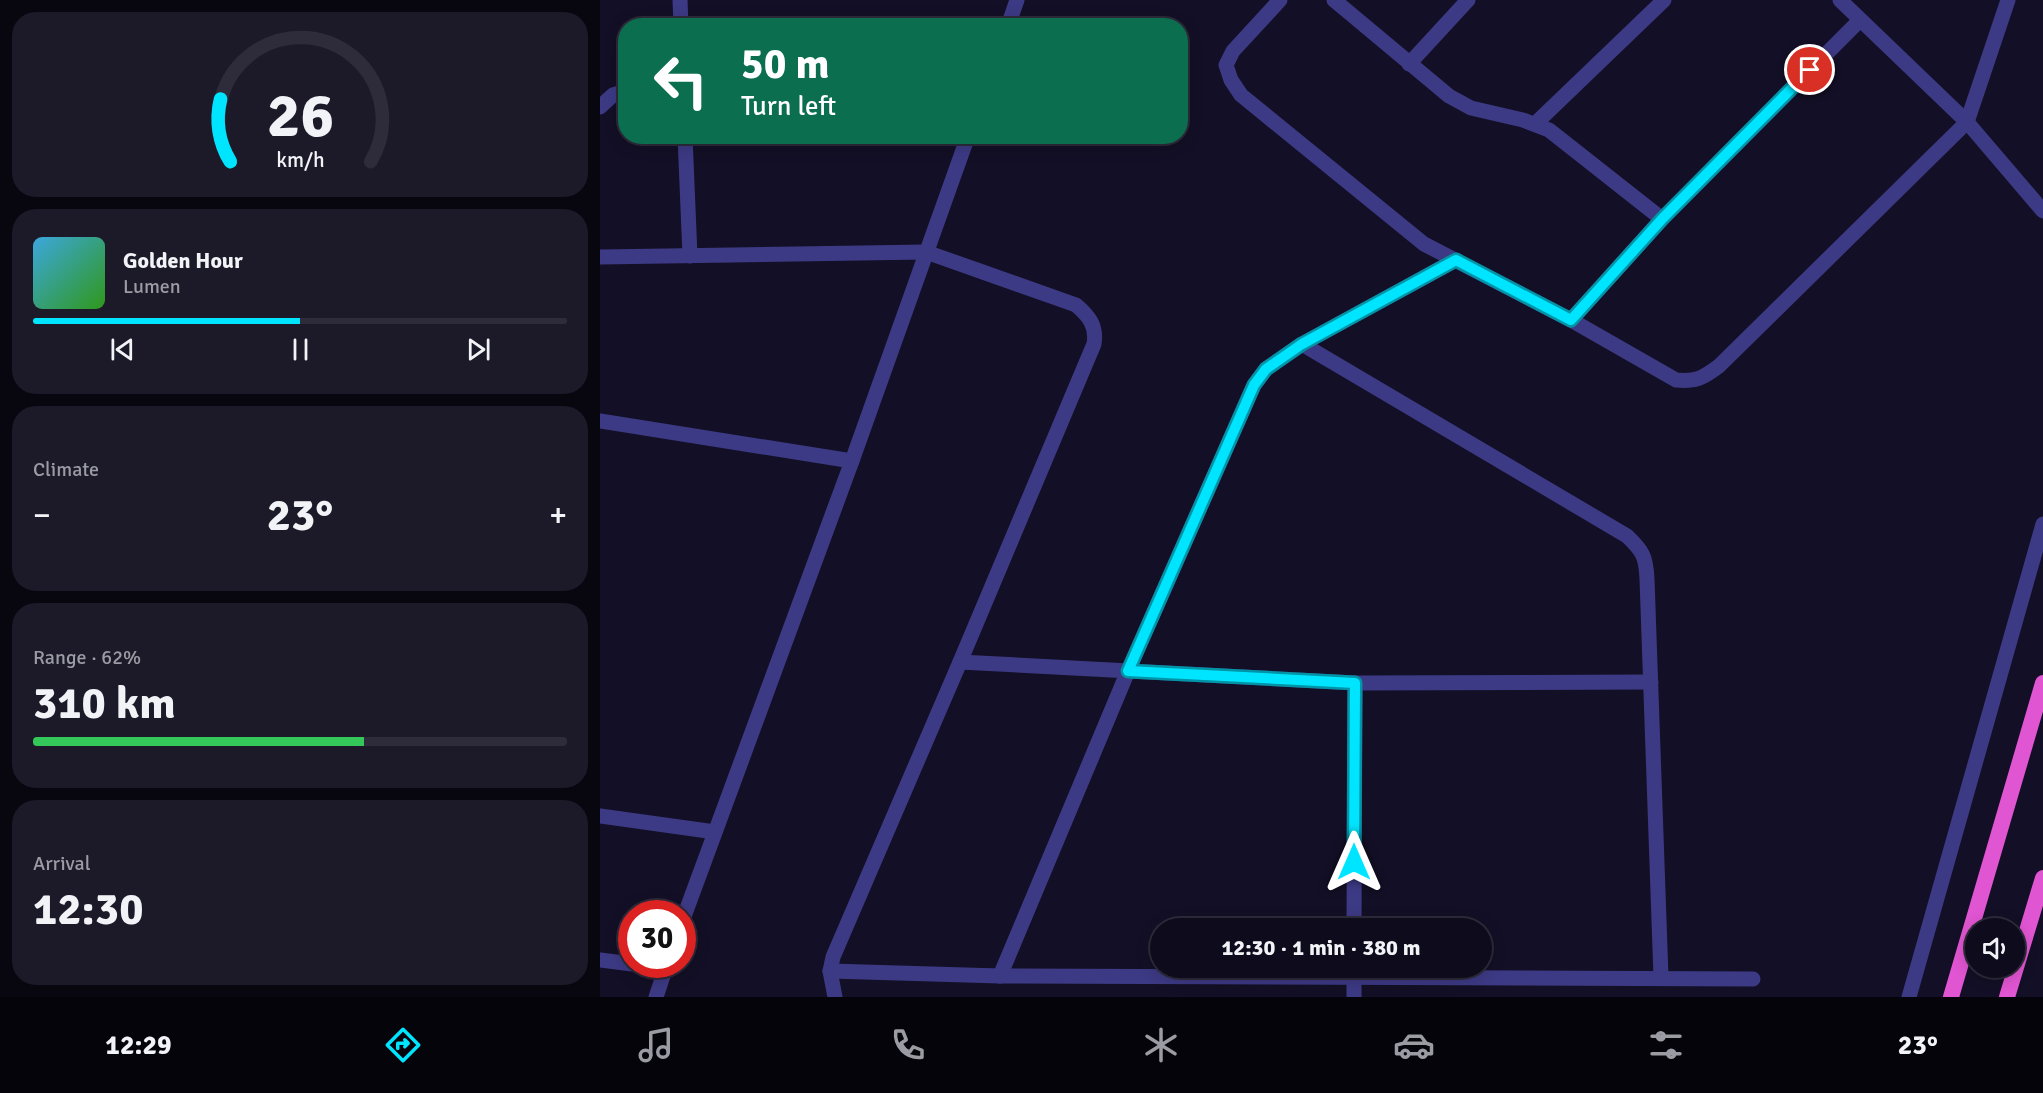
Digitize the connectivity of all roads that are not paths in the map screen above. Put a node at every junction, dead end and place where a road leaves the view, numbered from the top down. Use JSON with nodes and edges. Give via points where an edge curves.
{"nodes":[{"id":1,"x":680,"y":0,"type":"edge"},
{"id":2,"x":1017,"y":0,"type":"edge"},
{"id":3,"x":1280,"y":0,"type":"edge"},
{"id":4,"x":1334,"y":0,"type":"edge"},
{"id":5,"x":1468,"y":0,"type":"edge"},
{"id":6,"x":1664,"y":0,"type":"edge"},
{"id":7,"x":1840,"y":0,"type":"edge"},
{"id":8,"x":2008,"y":0,"type":"edge"},
{"id":9,"x":681,"y":18,"type":"edge"},
{"id":10,"x":1011,"y":18,"type":"edge"},
{"id":11,"x":1860,"y":20,"type":"junction"},
{"id":12,"x":1409,"y":64,"type":"junction"},
{"id":13,"x":618,"y":93,"type":"edge"},
{"id":14,"x":600,"y":107,"type":"edge"},
{"id":15,"x":1967,"y":122,"type":"junction"},
{"id":16,"x":1536,"y":123,"type":"junction"},
{"id":17,"x":685,"y":144,"type":"edge"},
{"id":18,"x":965,"y":144,"type":"edge"},
{"id":19,"x":2043,"y":211,"type":"edge"},
{"id":20,"x":1662,"y":219,"type":"junction"},
{"id":21,"x":926,"y":252,"type":"junction"},
{"id":22,"x":690,"y":256,"type":"junction"},
{"id":23,"x":600,"y":257,"type":"edge"},
{"id":24,"x":1456,"y":260,"type":"junction"},
{"id":25,"x":1571,"y":320,"type":"junction"},
{"id":26,"x":1302,"y":344,"type":"junction"},
{"id":27,"x":600,"y":421,"type":"edge"},
{"id":28,"x":852,"y":461,"type":"junction"},
{"id":29,"x":2043,"y":524,"type":"edge"},
{"id":30,"x":960,"y":662,"type":"junction"},
{"id":31,"x":1128,"y":671,"type":"junction"},
{"id":32,"x":1651,"y":682,"type":"junction"},
{"id":33,"x":1355,"y":683,"type":"junction"},
{"id":34,"x":2043,"y":683,"type":"edge"},
{"id":35,"x":600,"y":816,"type":"edge"},
{"id":36,"x":715,"y":831,"type":"junction"},
{"id":37,"x":2043,"y":878,"type":"edge"},
{"id":38,"x":690,"y":900,"type":"edge"},
{"id":39,"x":1354,"y":918,"type":"edge"},
{"id":40,"x":600,"y":960,"type":"edge"},
{"id":41,"x":618,"y":962,"type":"edge"},
{"id":42,"x":830,"y":971,"type":"junction"},
{"id":43,"x":1150,"y":974,"type":"edge"},
{"id":44,"x":1492,"y":974,"type":"edge"},
{"id":45,"x":1000,"y":976,"type":"junction"},
{"id":46,"x":1661,"y":977,"type":"junction"},
{"id":47,"x":663,"y":978,"type":"edge"},
{"id":48,"x":1354,"y":978,"type":"edge"},
{"id":49,"x":1753,"y":979,"type":"dead end"},
{"id":50,"x":656,"y":997,"type":"edge"},
{"id":51,"x":836,"y":997,"type":"edge"},
{"id":52,"x":1354,"y":997,"type":"edge"},
{"id":53,"x":1910,"y":997,"type":"edge"},
{"id":54,"x":1951,"y":997,"type":"edge"},
{"id":55,"x":2007,"y":997,"type":"edge"}],
"edges":[{"from":1,"to":9,"type":"street"},
{"from":2,"to":10,"type":"street"},
{"from":3,"to":24,"type":"street","via":[[1233,51],[1226,65],[1241,96],[1424,244]]},
{"from":4,"to":12,"type":"street"},
{"from":5,"to":12,"type":"street"},
{"from":6,"to":16,"type":"street"},
{"from":7,"to":11,"type":"street"},
{"from":8,"to":15,"type":"street"},
{"from":11,"to":15,"type":"street"},
{"from":11,"to":20,"type":"street"},
{"from":12,"to":16,"type":"street","via":[[1465,106]]},
{"from":13,"to":14,"type":"street"},
{"from":15,"to":19,"type":"street"},
{"from":15,"to":25,"type":"street","via":[[1705,376],[1676,380]]},
{"from":16,"to":20,"type":"street"},
{"from":17,"to":22,"type":"street"},
{"from":18,"to":21,"type":"street"},
{"from":20,"to":25,"type":"street"},
{"from":21,"to":22,"type":"street"},
{"from":21,"to":28,"type":"street"},
{"from":21,"to":30,"type":"street","via":[[1076,305],[1088,315],[1096,332]]},
{"from":22,"to":23,"type":"street"},
{"from":24,"to":25,"type":"street"},
{"from":24,"to":26,"type":"street"},
{"from":26,"to":31,"type":"street","via":[[1266,369],[1254,385]]},
{"from":26,"to":32,"type":"street","via":[[1627,536],[1640,548],[1646,560]]},
{"from":27,"to":28,"type":"street"},
{"from":28,"to":36,"type":"street"},
{"from":29,"to":53,"type":"street"},
{"from":30,"to":31,"type":"street"},
{"from":30,"to":42,"type":"street","via":[[832,957]]},
{"from":31,"to":33,"type":"street"},
{"from":31,"to":45,"type":"street"},
{"from":32,"to":33,"type":"street"},
{"from":32,"to":46,"type":"street"},
{"from":33,"to":39,"type":"street"},
{"from":34,"to":54,"type":"highway"},
{"from":35,"to":36,"type":"street"},
{"from":36,"to":38,"type":"street"},
{"from":37,"to":55,"type":"highway"},
{"from":40,"to":41,"type":"street"},
{"from":42,"to":45,"type":"street"},
{"from":42,"to":51,"type":"street"},
{"from":43,"to":45,"type":"street"},
{"from":44,"to":46,"type":"street"},
{"from":46,"to":49,"type":"street"},
{"from":47,"to":50,"type":"street"},
{"from":48,"to":52,"type":"street"}]}
